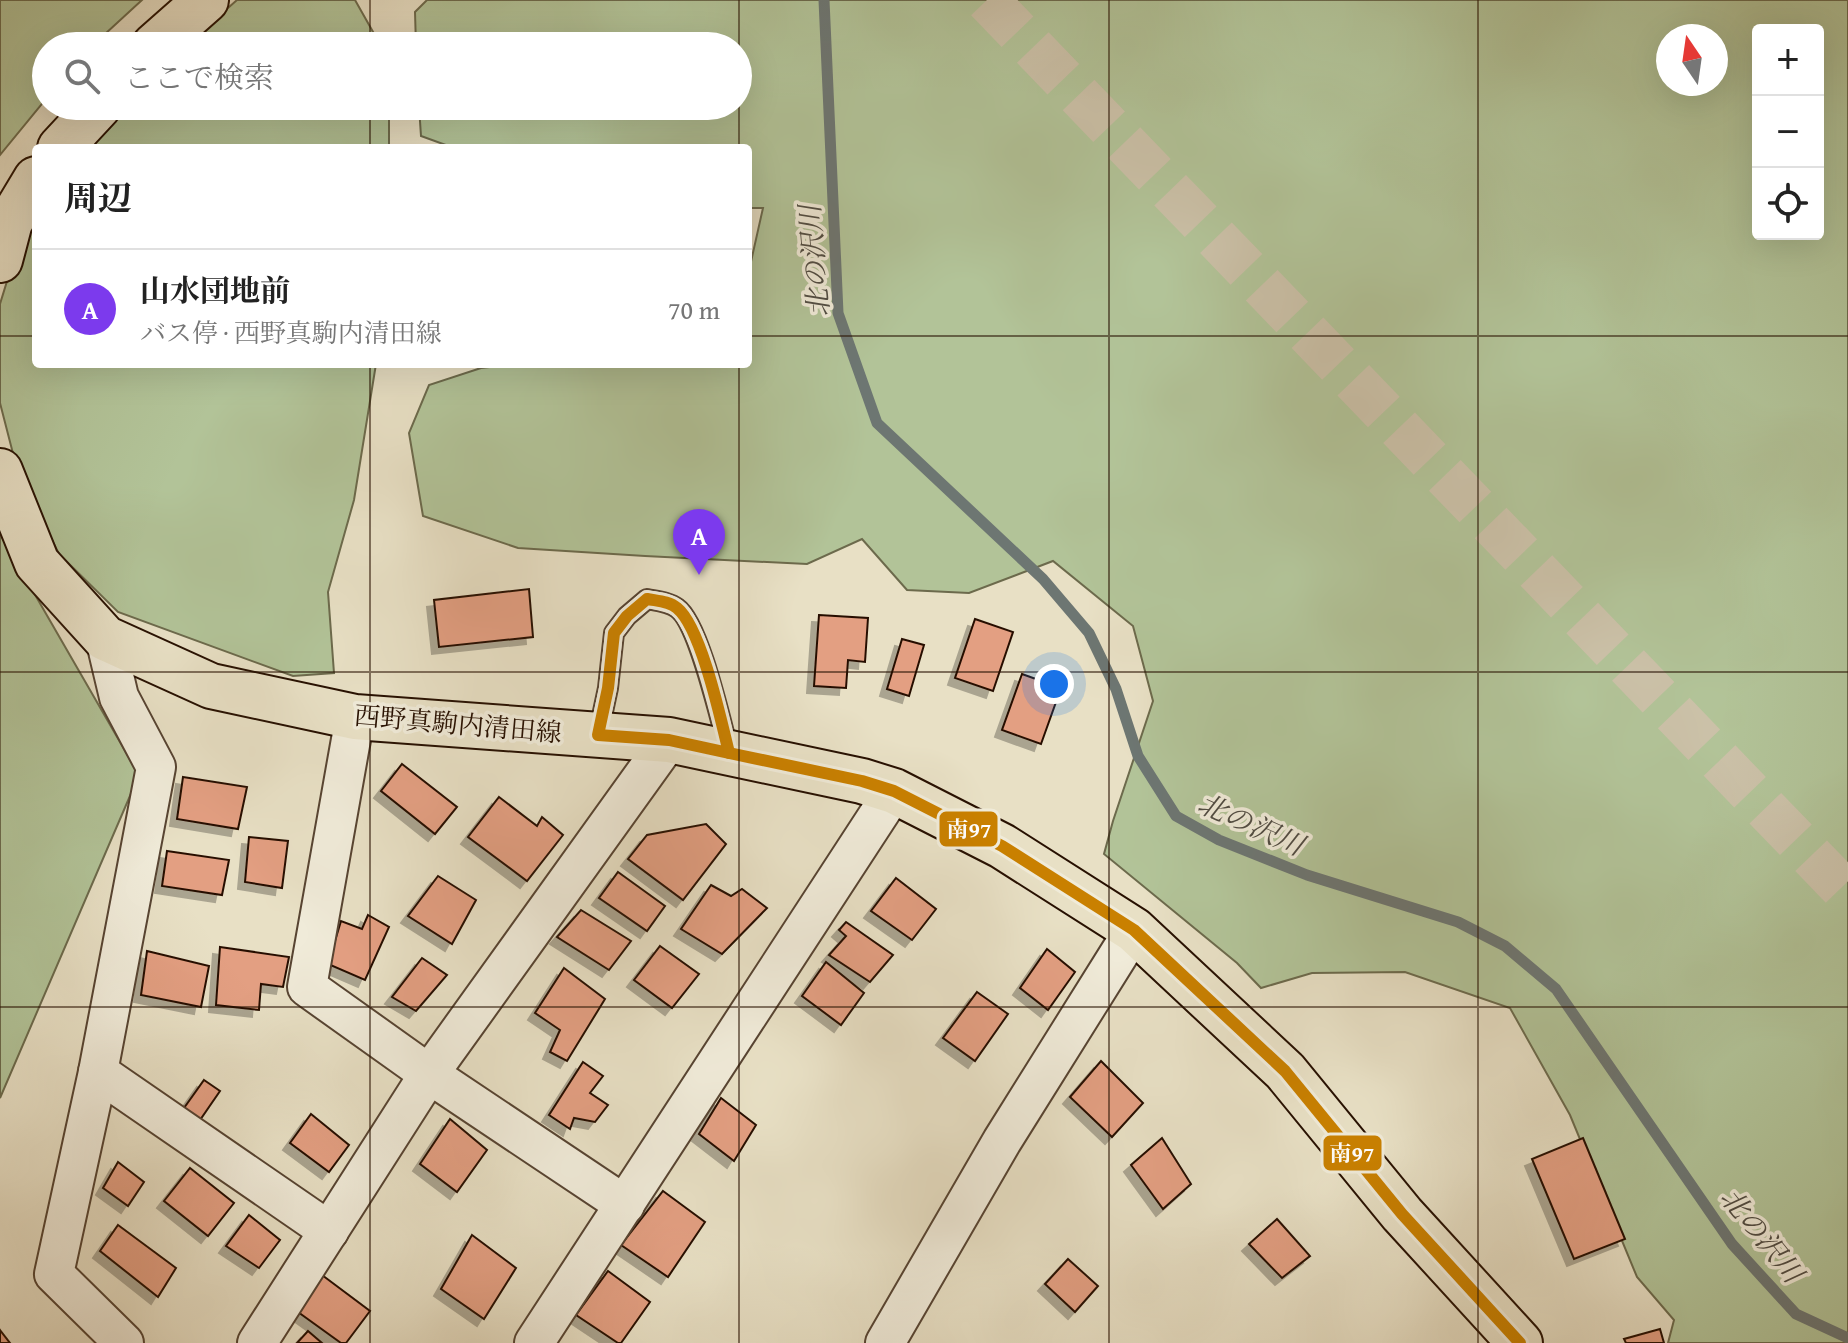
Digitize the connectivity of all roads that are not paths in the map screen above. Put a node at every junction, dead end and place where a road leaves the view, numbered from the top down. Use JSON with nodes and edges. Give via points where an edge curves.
{"nodes":[{"id":1,"x":206,"y":0,"type":"edge"},
{"id":2,"x":170,"y":32,"type":"edge"},
{"id":3,"x":86,"y":120,"type":"edge"},
{"id":4,"x":64,"y":144,"type":"edge"},
{"id":5,"x":32,"y":186,"type":"edge"},
{"id":6,"x":0,"y":260,"type":"edge"},
{"id":7,"x":0,"y":471,"type":"edge"},
{"id":8,"x":105,"y":638,"type":"junction"},
{"id":9,"x":355,"y":717,"type":"junction"},
{"id":10,"x":598,"y":735,"type":"junction"},
{"id":11,"x":669,"y":740,"type":"junction"},
{"id":12,"x":729,"y":753,"type":"junction"},
{"id":13,"x":894,"y":791,"type":"junction"},
{"id":14,"x":1134,"y":930,"type":"junction"},
{"id":15,"x":98,"y":1072,"type":"junction"},
{"id":16,"x":429,"y":1074,"type":"junction"},
{"id":17,"x":625,"y":1205,"type":"junction"},
{"id":18,"x":329,"y":1231,"type":"junction"},
{"id":19,"x":124,"y":1343,"type":"edge"},
{"id":20,"x":257,"y":1343,"type":"edge"},
{"id":21,"x":534,"y":1343,"type":"edge"},
{"id":22,"x":885,"y":1343,"type":"edge"},
{"id":23,"x":1520,"y":1343,"type":"edge"}],
"edges":[{"from":1,"to":2,"type":"main road"},
{"from":3,"to":4,"type":"main road"},
{"from":5,"to":6,"type":"main road","via":[[10,222]]},
{"from":7,"to":8,"type":"main road","name":"西野真駒内清田線","via":[[37,563]]},
{"from":8,"to":9,"type":"main road","name":"西野真駒内清田線","via":[[211,686]]},
{"from":8,"to":15,"type":"street","via":[[119,697],[156,767]]},
{"from":9,"to":10,"type":"main road","name":"西野真駒内清田線"},
{"from":9,"to":16,"type":"street","via":[[307,987]]},
{"from":10,"to":11,"type":"main road","name":"西野真駒内清田線"},
{"from":10,"to":12,"type":"lane","via":[[614,633],[647,599],[679,608],[693,631]]},
{"from":11,"to":12,"type":"main road","name":"西野真駒内清田線"},
{"from":11,"to":16,"type":"street"},
{"from":12,"to":13,"type":"main road","name":"西野真駒内清田線"},
{"from":13,"to":14,"type":"main road","name":"西野真駒内清田線","via":[[1002,846]]},
{"from":13,"to":17,"type":"street"},
{"from":14,"to":22,"type":"street","via":[[1002,1141]]},
{"from":14,"to":23,"type":"main road","name":"西野真駒内清田線","via":[[1285,1071],[1402,1214]]},
{"from":15,"to":18,"type":"street"},
{"from":15,"to":19,"type":"street","via":[[54,1274]]},
{"from":16,"to":17,"type":"street"},
{"from":16,"to":18,"type":"street"},
{"from":17,"to":21,"type":"street"},
{"from":18,"to":20,"type":"street"}]}
